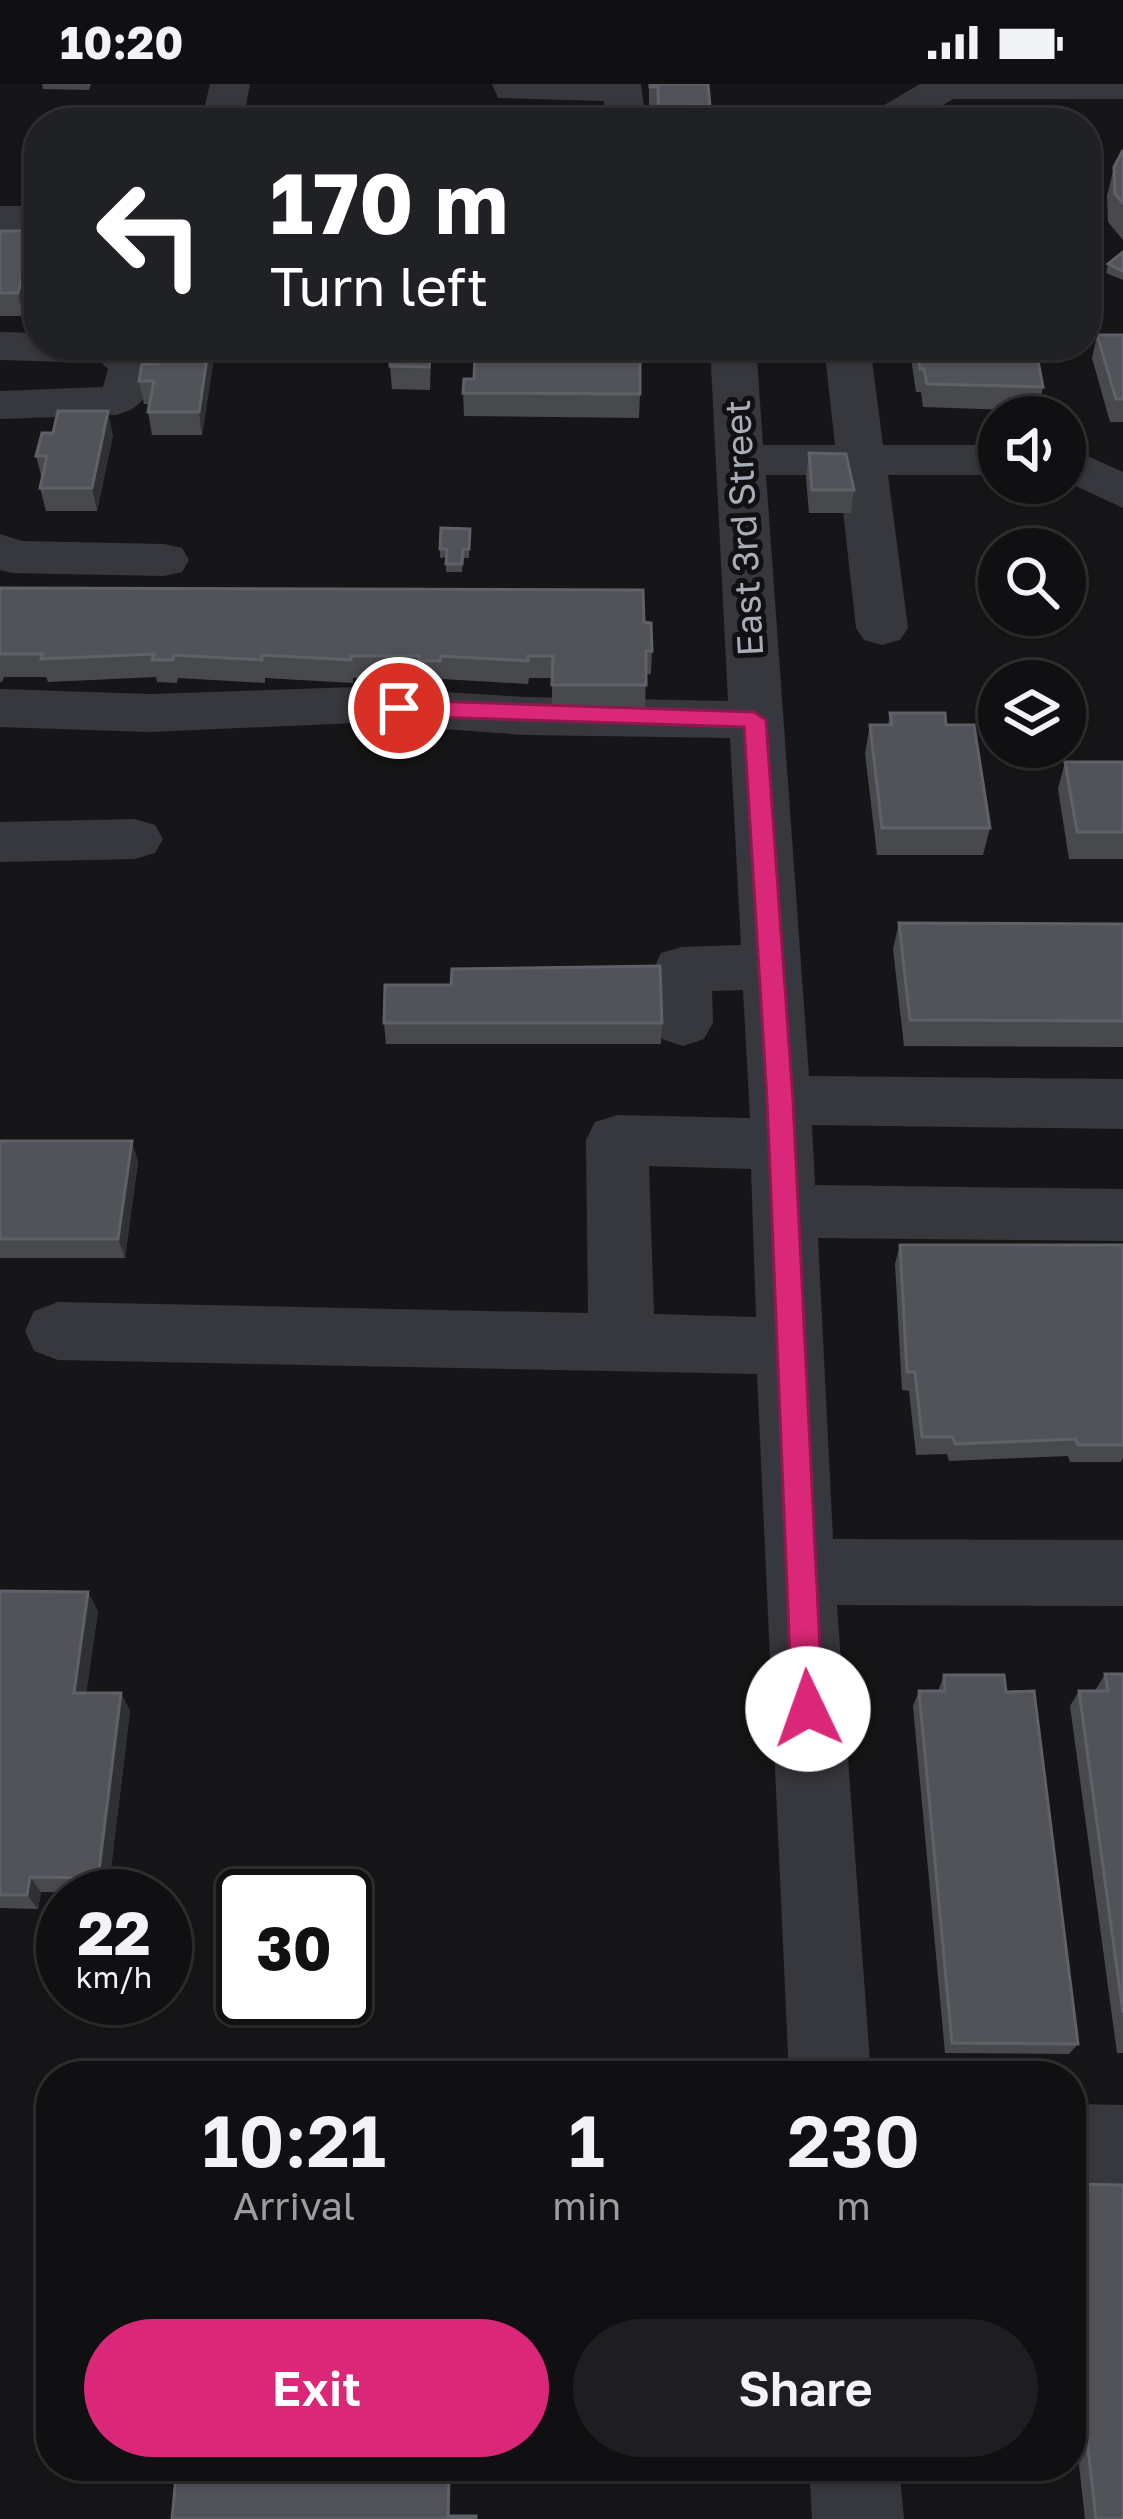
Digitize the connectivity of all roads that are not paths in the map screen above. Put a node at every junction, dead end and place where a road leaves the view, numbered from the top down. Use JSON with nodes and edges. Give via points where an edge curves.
{"nodes":[{"id":1,"x":512,"y":84,"type":"edge"},
{"id":2,"x":1123,"y":87,"type":"edge"},
{"id":3,"x":625,"y":108,"type":"edge"},
{"id":4,"x":909,"y":108,"type":"edge"},
{"id":5,"x":125,"y":360,"type":"edge"},
{"id":6,"x":734,"y":360,"type":"edge"},
{"id":7,"x":850,"y":360,"type":"edge"},
{"id":8,"x":0,"y":405,"type":"edge"},
{"id":9,"x":737,"y":460,"type":"junction"},
{"id":10,"x":863,"y":460,"type":"junction"},
{"id":11,"x":978,"y":460,"type":"edge"},
{"id":12,"x":1086,"y":472,"type":"edge"},
{"id":13,"x":1123,"y":492,"type":"edge"},
{"id":14,"x":0,"y":550,"type":"edge"},
{"id":15,"x":164,"y":560,"type":"dead end"},
{"id":16,"x":882,"y":628,"type":"dead end"},
{"id":17,"x":0,"y":708,"type":"edge"},
{"id":18,"x":754,"y":720,"type":"junction"},
{"id":19,"x":135,"y":839,"type":"dead end"},
{"id":20,"x":0,"y":842,"type":"edge"},
{"id":21,"x":771,"y":967,"type":"junction"},
{"id":22,"x":683,"y":1023,"type":"dead end"},
{"id":23,"x":1123,"y":1104,"type":"edge"},
{"id":24,"x":781,"y":1122,"type":"junction"},
{"id":25,"x":785,"y":1211,"type":"junction"},
{"id":26,"x":1123,"y":1215,"type":"edge"},
{"id":27,"x":58,"y":1331,"type":"dead end"},
{"id":28,"x":622,"y":1344,"type":"junction"},
{"id":29,"x":790,"y":1346,"type":"junction"},
{"id":30,"x":799,"y":1571,"type":"junction"},
{"id":31,"x":1123,"y":1573,"type":"edge"},
{"id":32,"x":829,"y":2061,"type":"edge"},
{"id":33,"x":1086,"y":2146,"type":"edge"},
{"id":34,"x":1123,"y":2147,"type":"edge"},
{"id":35,"x":855,"y":2481,"type":"edge"},
{"id":36,"x":857,"y":2519,"type":"edge"}],
"edges":[{"from":1,"to":3,"type":"street","via":[[624,89]]},
{"from":2,"to":4,"type":"street","via":[[944,87]]},
{"from":5,"to":8,"type":"street","via":[[132,367],[116,401]]},
{"from":6,"to":9,"type":"street","name":"East 3rd Street"},
{"from":7,"to":10,"type":"street"},
{"from":9,"to":10,"type":"street"},
{"from":9,"to":18,"type":"street","name":"East 3rd Street"},
{"from":10,"to":11,"type":"street"},
{"from":10,"to":16,"type":"street"},
{"from":12,"to":13,"type":"street"},
{"from":14,"to":15,"type":"street","via":[[12,557]]},
{"from":17,"to":18,"type":"street","via":[[149,713],[357,705]]},
{"from":18,"to":21,"type":"street","name":"East 3rd Street"},
{"from":19,"to":20,"type":"street"},
{"from":21,"to":22,"type":"street","via":[[682,969]]},
{"from":21,"to":24,"type":"street","name":"East 3rd Street"},
{"from":23,"to":24,"type":"street"},
{"from":24,"to":25,"type":"street","name":"East 3rd Street"},
{"from":24,"to":28,"type":"street","via":[[617,1140]]},
{"from":25,"to":26,"type":"street"},
{"from":25,"to":29,"type":"street","name":"East 3rd Street"},
{"from":27,"to":28,"type":"street"},
{"from":28,"to":29,"type":"street"},
{"from":29,"to":30,"type":"street","name":"East 3rd Street"},
{"from":30,"to":31,"type":"street"},
{"from":30,"to":32,"type":"street","name":"East 3rd Street"},
{"from":33,"to":34,"type":"street"},
{"from":35,"to":36,"type":"street"}]}
